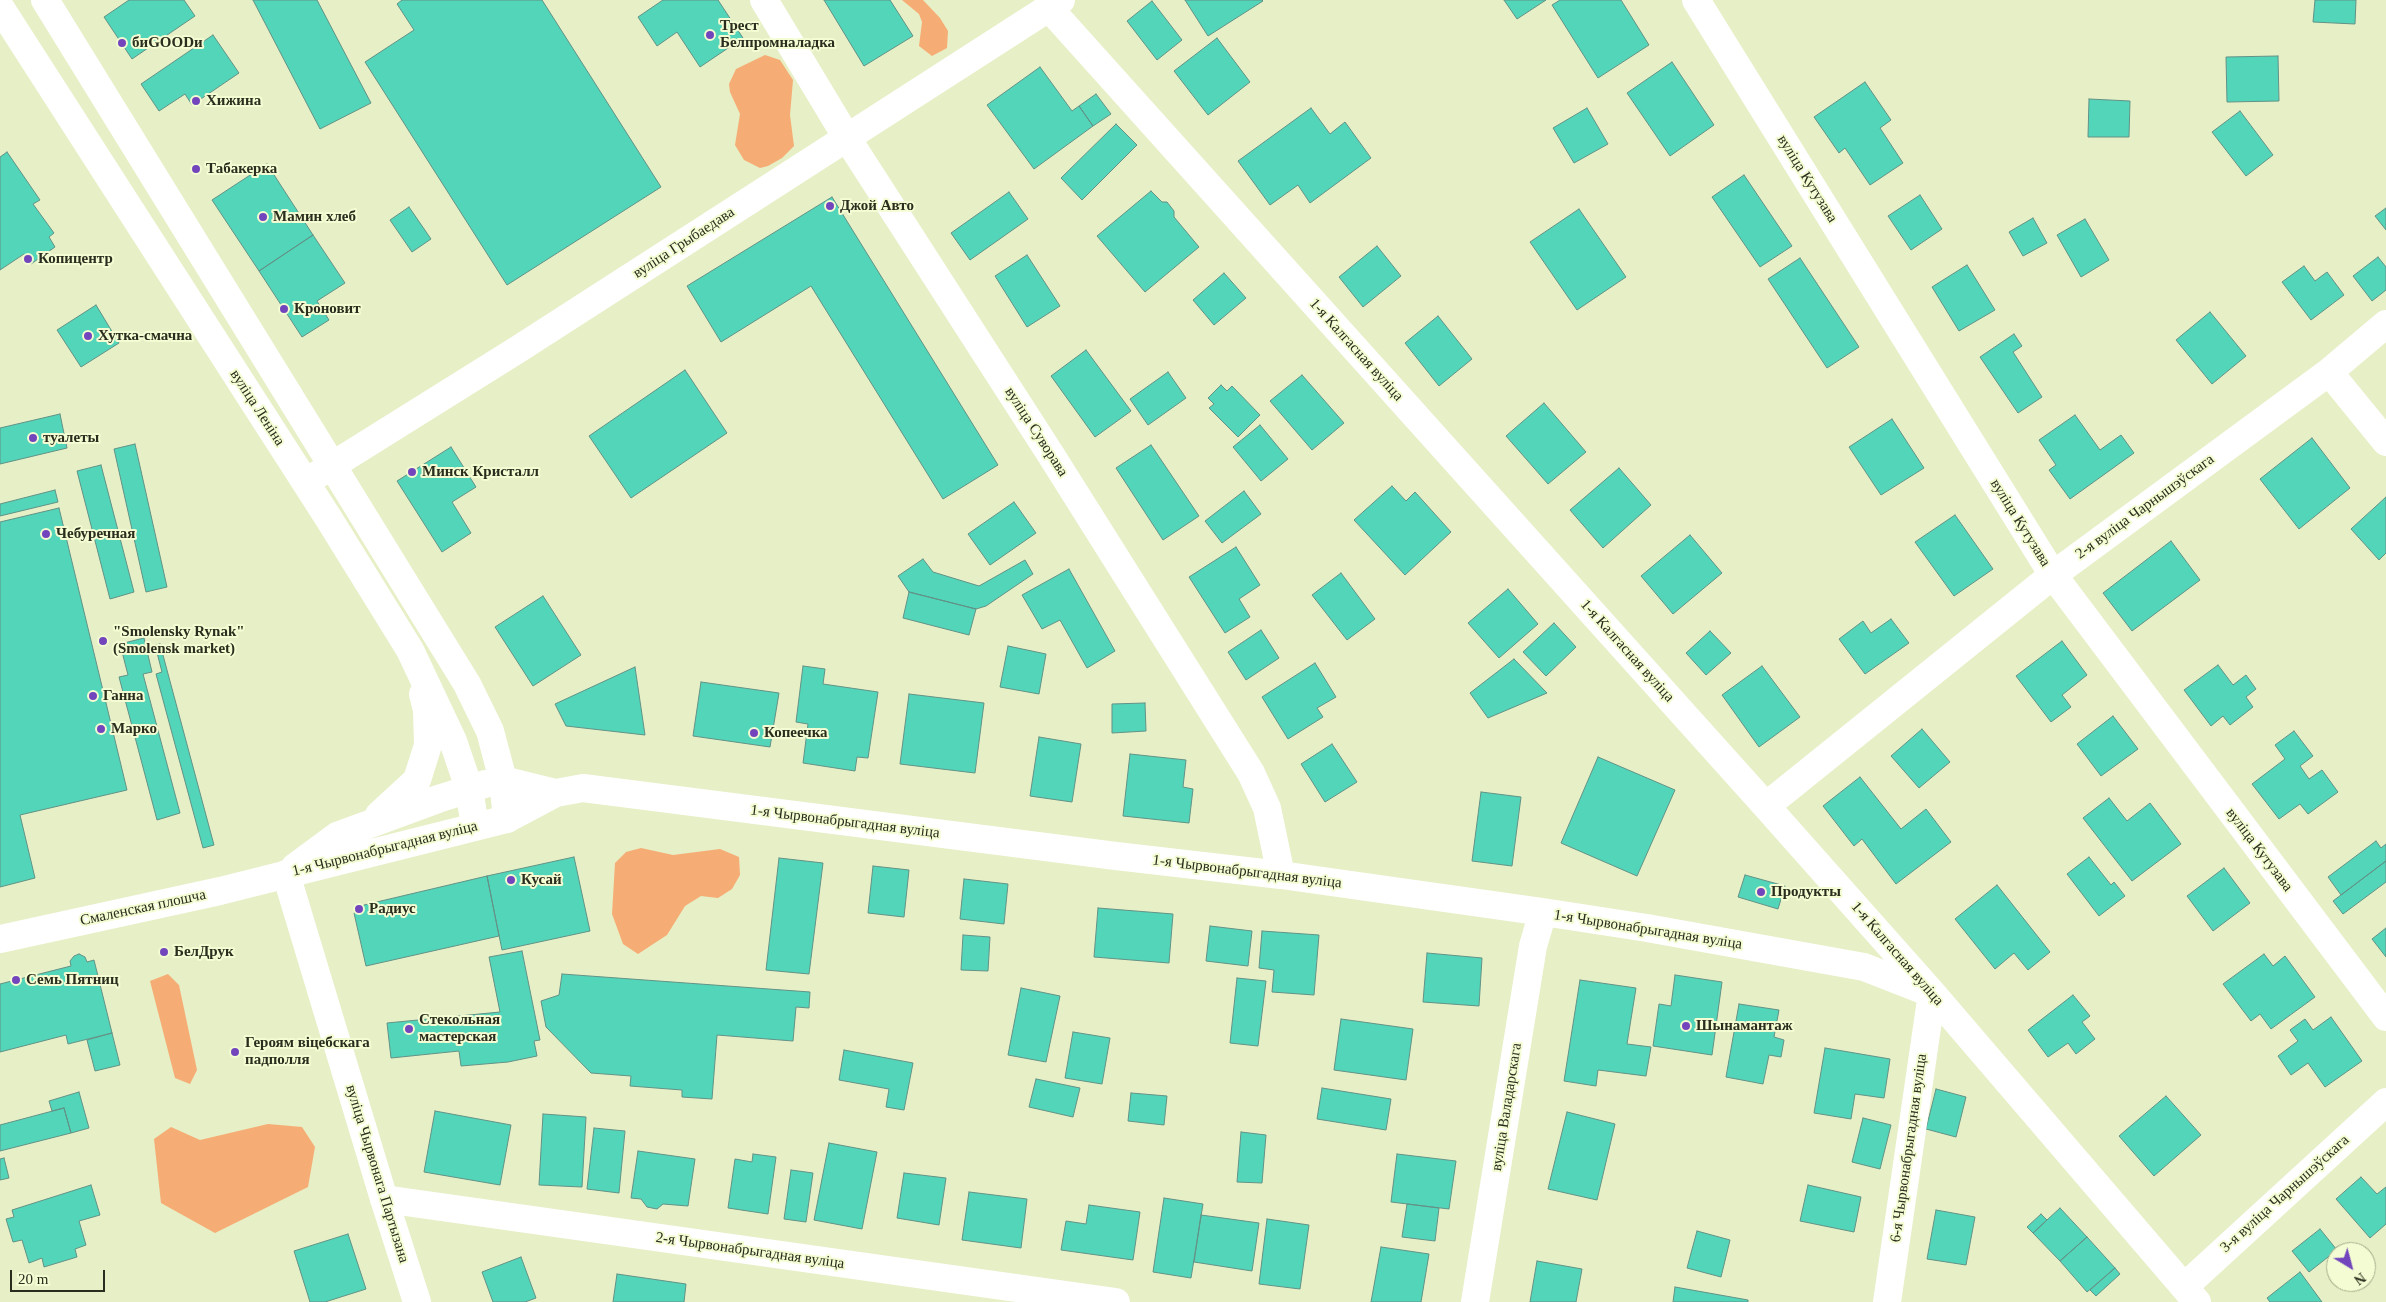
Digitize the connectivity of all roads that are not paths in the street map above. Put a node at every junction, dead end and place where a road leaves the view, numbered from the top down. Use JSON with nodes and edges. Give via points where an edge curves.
{"nodes":[{"id":1,"x":45,"y":0,"type":"edge"},
{"id":2,"x":764,"y":0,"type":"edge"},
{"id":3,"x":1696,"y":0,"type":"edge"},
{"id":4,"x":1055,"y":4,"type":"edge"},
{"id":5,"x":0,"y":7,"type":"edge"},
{"id":6,"x":847,"y":138,"type":"junction"},
{"id":7,"x":2386,"y":324,"type":"edge"},
{"id":8,"x":2329,"y":372,"type":"junction"},
{"id":9,"x":2386,"y":442,"type":"edge"},
{"id":10,"x":332,"y":465,"type":"junction"},
{"id":11,"x":305,"y":482,"type":"junction"},
{"id":12,"x":2052,"y":575,"type":"junction"},
{"id":13,"x":410,"y":650,"type":"junction"},
{"id":14,"x":503,"y":780,"type":"junction"},
{"id":15,"x":469,"y":788,"type":"junction"},
{"id":16,"x":556,"y":793,"type":"junction"},
{"id":17,"x":1766,"y":806,"type":"junction"},
{"id":18,"x":508,"y":819,"type":"junction"},
{"id":19,"x":364,"y":826,"type":"junction"},
{"id":20,"x":475,"y":827,"type":"junction"},
{"id":21,"x":286,"y":874,"type":"junction"},
{"id":22,"x":1281,"y":875,"type":"junction"},
{"id":23,"x":1542,"y":912,"type":"junction"},
{"id":24,"x":0,"y":939,"type":"edge"},
{"id":25,"x":1932,"y":993,"type":"junction"},
{"id":26,"x":2386,"y":1017,"type":"edge"},
{"id":27,"x":2386,"y":1102,"type":"edge"},
{"id":28,"x":384,"y":1199,"type":"junction"},
{"id":29,"x":2190,"y":1294,"type":"edge"},
{"id":30,"x":417,"y":1302,"type":"edge"},
{"id":31,"x":1116,"y":1302,"type":"edge"},
{"id":32,"x":1475,"y":1302,"type":"edge"},
{"id":33,"x":1887,"y":1302,"type":"edge"}],
"edges":[{"from":1,"to":10,"type":"street"},
{"from":2,"to":6,"type":"street","name":"вуліца Суворава"},
{"from":3,"to":12,"type":"street","name":"вуліца Кутузава"},
{"from":4,"to":6,"type":"street","name":"вуліца Грыбаедава"},
{"from":4,"to":17,"type":"street","name":"1-я Калгасная вуліца"},
{"from":5,"to":11,"type":"street","name":"вуліца Леніна"},
{"from":6,"to":10,"type":"street","name":"вуліца Грыбаедава"},
{"from":6,"to":22,"type":"street","name":"вуліца Суворава","via":[[1251,773],[1267,808]]},
{"from":7,"to":8,"type":"street","name":"2-я вуліца Чарнышэўскага"},
{"from":8,"to":9,"type":"street"},
{"from":8,"to":12,"type":"street","name":"2-я вуліца Чарнышэўскага"},
{"from":10,"to":11,"type":"street","name":"вуліца Грыбаедава"},
{"from":10,"to":14,"type":"street","via":[[467,684],[490,731]]},
{"from":11,"to":13,"type":"street","name":"вуліца Леніна"},
{"from":12,"to":17,"type":"street","name":"2-я вуліца Чарнышэўскага"},
{"from":12,"to":26,"type":"street","name":"вуліца Кутузава"},
{"from":13,"to":15,"type":"street","name":"вуліца Леніна","via":[[453,741]]},
{"from":13,"to":19,"type":"street","via":[[427,710],[428,745],[417,780],[389,808]]},
{"from":14,"to":15,"type":"street","name":"1-я Чырвонабрыгадная вуліца"},
{"from":14,"to":16,"type":"street","name":"1-я Чырвонабрыгадная вуліца"},
{"from":14,"to":18,"type":"street"},
{"from":15,"to":19,"type":"street","name":"1-я Чырвонабрыгадная вуліца"},
{"from":15,"to":20,"type":"street","name":"вуліца Леніна"},
{"from":16,"to":18,"type":"street","name":"1-я Чырвонабрыгадная вуліца"},
{"from":16,"to":22,"type":"street","name":"1-я Чырвонабрыгадная вуліца","via":[[583,788]]},
{"from":17,"to":25,"type":"street","name":"1-я Калгасная вуліца"},
{"from":18,"to":20,"type":"street","name":"1-я Чырвонабрыгадная вуліца"},
{"from":19,"to":21,"type":"street","name":"1-я Чырвонабрыгадная вуліца","via":[[338,836]]},
{"from":20,"to":21,"type":"street","name":"1-я Чырвонабрыгадная вуліца"},
{"from":21,"to":24,"type":"street","name":"Смаленская плошча"},
{"from":21,"to":28,"type":"street","name":"вуліца Чырвонага Партызана"},
{"from":22,"to":23,"type":"street","name":"1-я Чырвонабрыгадная вуліца"},
{"from":23,"to":25,"type":"street","name":"1-я Чырвонабрыгадная вуліца","via":[[1864,967]]},
{"from":23,"to":32,"type":"street","name":"вуліца Валадарскага","via":[[1533,946]]},
{"from":25,"to":29,"type":"street","name":"1-я Калгасная вуліца"},
{"from":25,"to":33,"type":"street","name":"6-я Чырвонабрыгадная вуліца"},
{"from":27,"to":29,"type":"street","name":"3-я вуліца Чарнышэўскага"},
{"from":28,"to":30,"type":"street","name":"вуліца Чырвонага Партызана"},
{"from":28,"to":31,"type":"street","name":"2-я Чырвонабрыгадная вуліца"}]}
